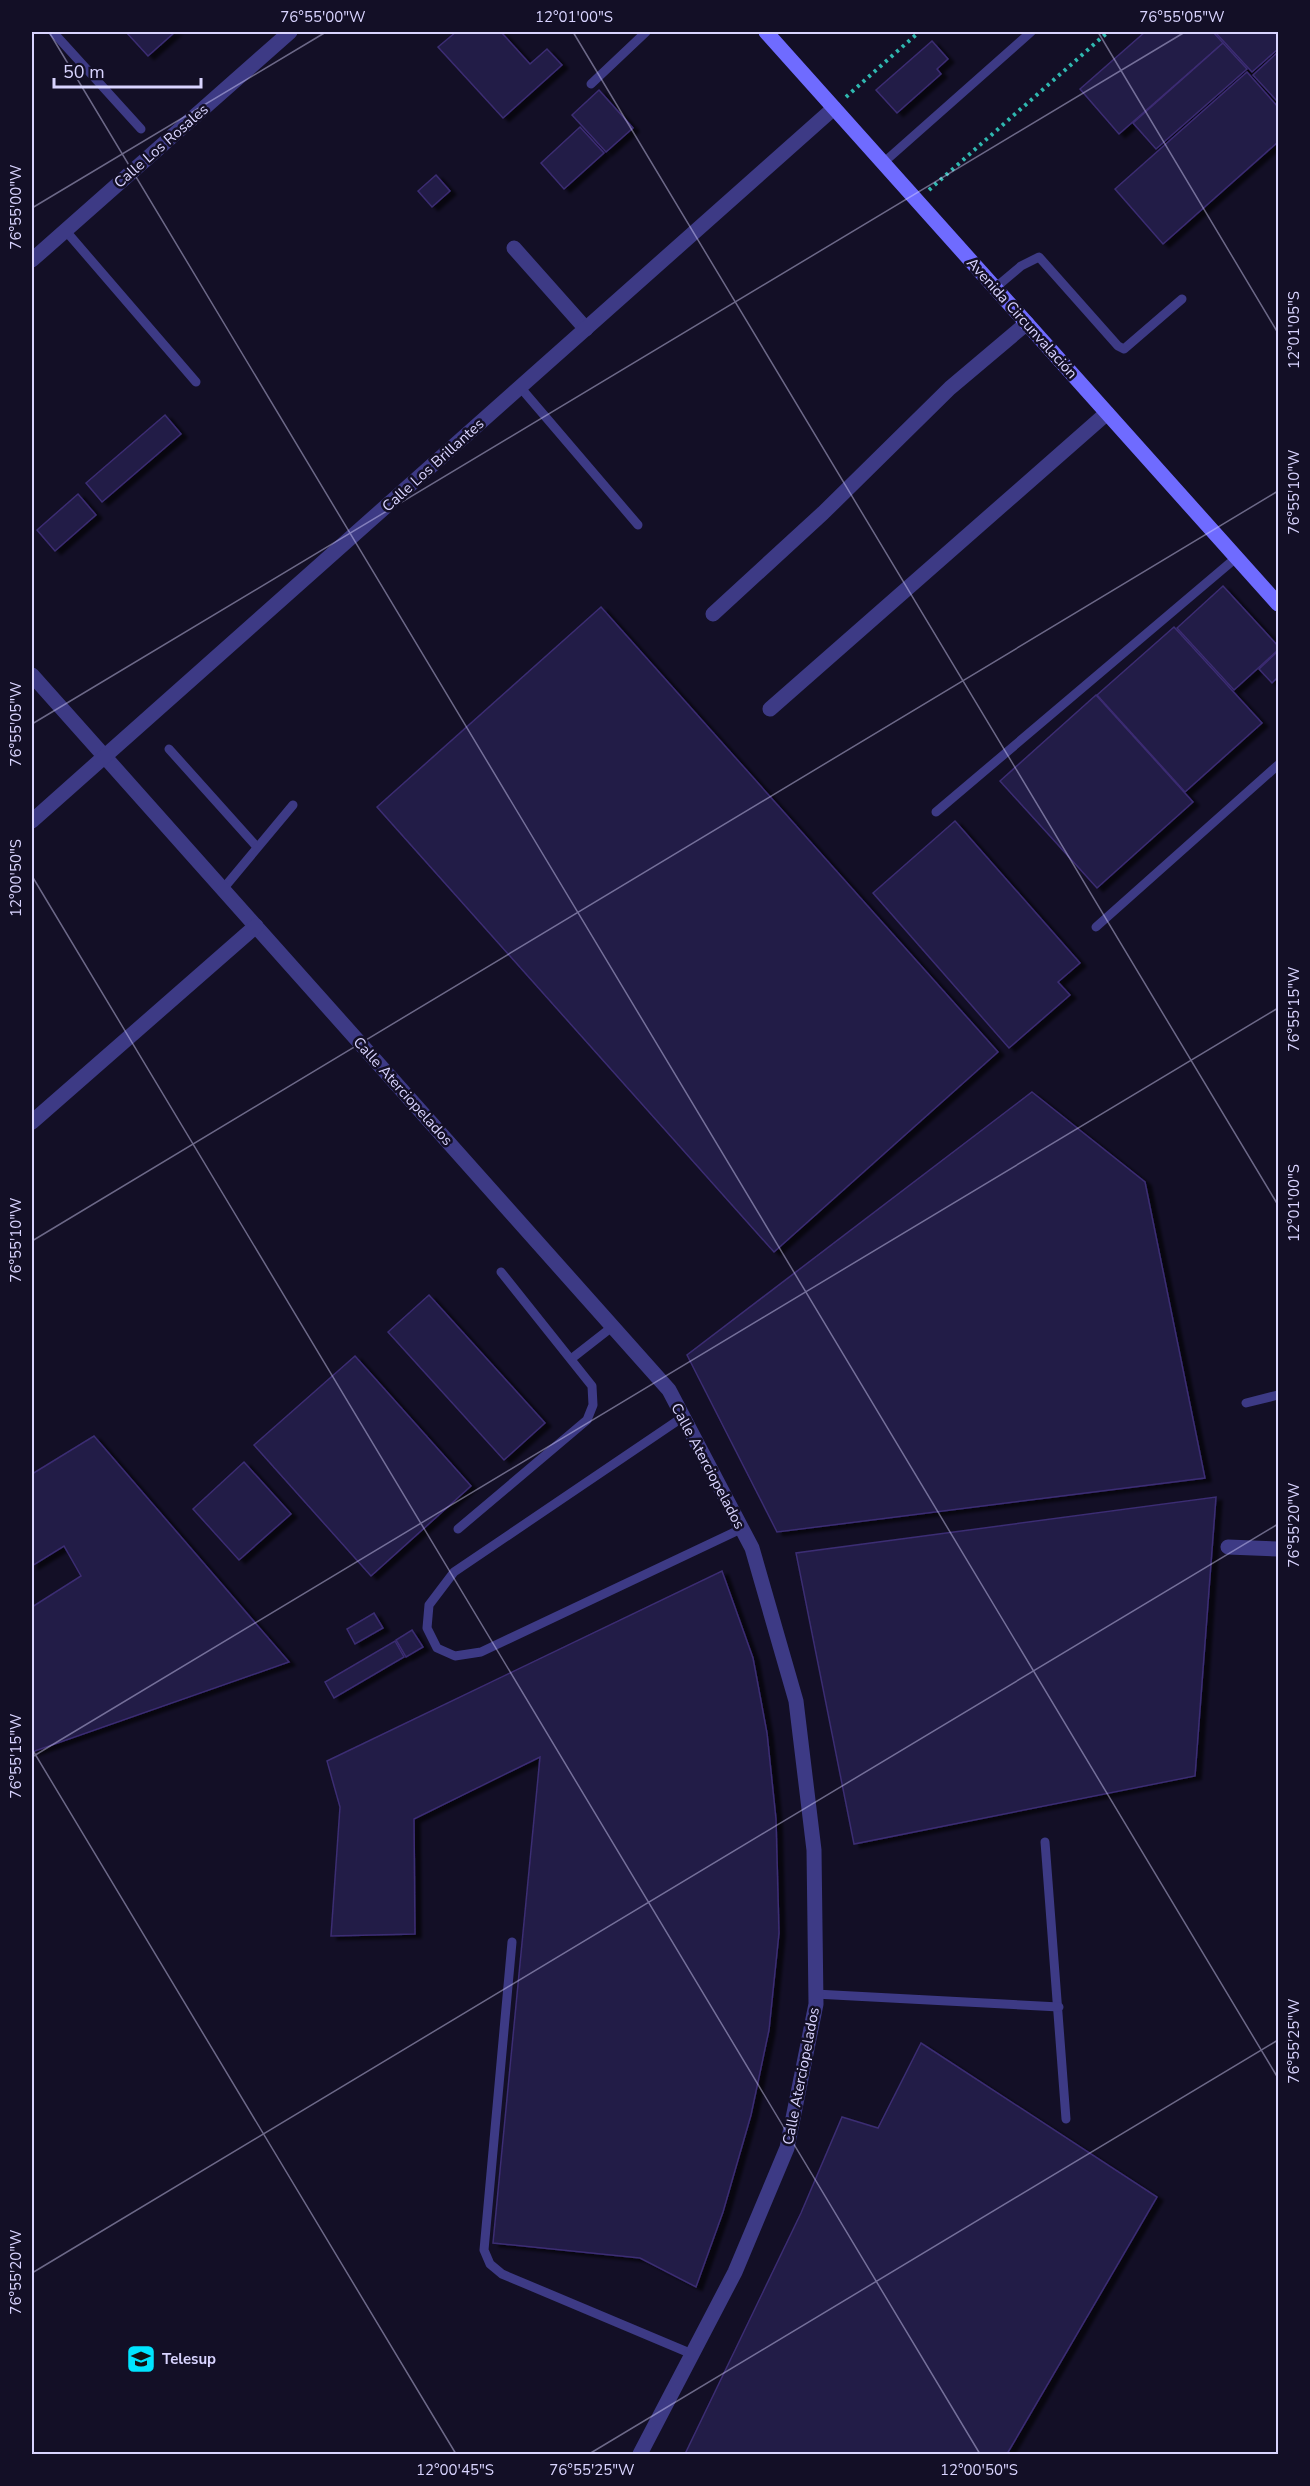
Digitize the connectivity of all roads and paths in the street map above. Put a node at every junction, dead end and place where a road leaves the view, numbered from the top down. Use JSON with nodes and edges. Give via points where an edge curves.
{"nodes":[{"id":1,"x":53,"y":32,"type":"edge"},
{"id":2,"x":290,"y":32,"type":"edge"},
{"id":3,"x":646,"y":32,"type":"edge"},
{"id":4,"x":766,"y":32,"type":"edge"},
{"id":5,"x":919,"y":32,"type":"edge"},
{"id":6,"x":1031,"y":32,"type":"edge"},
{"id":7,"x":1108,"y":32,"type":"edge"},
{"id":8,"x":591,"y":84,"type":"dead end"},
{"id":9,"x":834,"y":108,"type":"junction"},
{"id":10,"x":141,"y":129,"type":"dead end"},
{"id":11,"x":883,"y":163,"type":"junction"},
{"id":12,"x":917,"y":201,"type":"junction"},
{"id":13,"x":65,"y":230,"type":"junction"},
{"id":14,"x":514,"y":248,"type":"dead end"},
{"id":15,"x":32,"y":260,"type":"edge"},
{"id":16,"x":995,"y":288,"type":"junction"},
{"id":17,"x":1182,"y":299,"type":"dead end"},
{"id":18,"x":1027,"y":323,"type":"junction"},
{"id":19,"x":586,"y":329,"type":"junction"},
{"id":20,"x":196,"y":382,"type":"dead end"},
{"id":21,"x":520,"y":387,"type":"junction"},
{"id":22,"x":1107,"y":413,"type":"junction"},
{"id":23,"x":638,"y":525,"type":"dead end"},
{"id":24,"x":1237,"y":557,"type":"junction"},
{"id":25,"x":1278,"y":604,"type":"edge"},
{"id":26,"x":713,"y":614,"type":"dead end"},
{"id":27,"x":34,"y":683,"type":"edge"},
{"id":28,"x":770,"y":709,"type":"dead end"},
{"id":29,"x":169,"y":749,"type":"dead end"},
{"id":30,"x":105,"y":756,"type":"junction"},
{"id":31,"x":1278,"y":765,"type":"edge"},
{"id":32,"x":293,"y":805,"type":"dead end"},
{"id":33,"x":936,"y":812,"type":"dead end"},
{"id":34,"x":32,"y":821,"type":"edge"},
{"id":35,"x":257,"y":847,"type":"junction"},
{"id":36,"x":223,"y":889,"type":"junction"},
{"id":37,"x":256,"y":926,"type":"junction"},
{"id":38,"x":1096,"y":927,"type":"dead end"},
{"id":39,"x":32,"y":1122,"type":"edge"},
{"id":40,"x":501,"y":1272,"type":"dead end"},
{"id":41,"x":612,"y":1327,"type":"junction"},
{"id":42,"x":571,"y":1359,"type":"junction"},
{"id":43,"x":1278,"y":1395,"type":"edge"},
{"id":44,"x":1246,"y":1403,"type":"dead end"},
{"id":45,"x":683,"y":1417,"type":"junction"},
{"id":46,"x":741,"y":1528,"type":"junction"},
{"id":47,"x":458,"y":1529,"type":"dead end"},
{"id":48,"x":1228,"y":1547,"type":"dead end"},
{"id":49,"x":1278,"y":1549,"type":"edge"},
{"id":50,"x":1045,"y":1842,"type":"dead end"},
{"id":51,"x":512,"y":1942,"type":"dead end"},
{"id":52,"x":815,"y":1994,"type":"junction"},
{"id":53,"x":1059,"y":2007,"type":"junction"},
{"id":54,"x":1066,"y":2119,"type":"dead end"},
{"id":55,"x":692,"y":2354,"type":"junction"},
{"id":56,"x":640,"y":2454,"type":"edge"}],
"edges":[{"from":1,"to":10,"type":"lane"},
{"from":2,"to":13,"type":"street","name":"Calle Los Rosales"},
{"from":3,"to":8,"type":"lane"},
{"from":4,"to":9,"type":"street","name":"Avenida Circunvalación"},
{"from":5,"to":9,"type":"path"},
{"from":6,"to":11,"type":"lane"},
{"from":7,"to":12,"type":"path"},
{"from":9,"to":11,"type":"street","name":"Avenida Circunvalación"},
{"from":9,"to":19,"type":"street","name":"Calle Los Brillantes"},
{"from":11,"to":12,"type":"street","name":"Avenida Circunvalación"},
{"from":12,"to":16,"type":"street","name":"Avenida Circunvalación"},
{"from":13,"to":15,"type":"street","name":"Calle Los Rosales"},
{"from":13,"to":20,"type":"lane"},
{"from":14,"to":19,"type":"street"},
{"from":16,"to":17,"type":"lane","via":[[1021,266],[1039,257],[1124,349]]},
{"from":16,"to":18,"type":"street","name":"Avenida Circunvalación"},
{"from":18,"to":22,"type":"street","name":"Avenida Circunvalación"},
{"from":18,"to":26,"type":"street","via":[[950,388]]},
{"from":19,"to":21,"type":"street","name":"Calle Los Brillantes"},
{"from":21,"to":23,"type":"lane"},
{"from":21,"to":30,"type":"street","name":"Calle Los Brillantes"},
{"from":22,"to":24,"type":"street","name":"Avenida Circunvalación"},
{"from":22,"to":28,"type":"street"},
{"from":24,"to":25,"type":"street","name":"Avenida Circunvalación"},
{"from":24,"to":33,"type":"lane"},
{"from":27,"to":30,"type":"street","name":"Calle Aterciopelados"},
{"from":29,"to":35,"type":"lane"},
{"from":30,"to":34,"type":"street","name":"Calle Los Brillantes"},
{"from":30,"to":36,"type":"street","name":"Calle Aterciopelados"},
{"from":31,"to":38,"type":"lane"},
{"from":32,"to":35,"type":"lane"},
{"from":35,"to":36,"type":"lane"},
{"from":36,"to":37,"type":"street","name":"Calle Aterciopelados"},
{"from":37,"to":39,"type":"street"},
{"from":37,"to":41,"type":"street","name":"Calle Aterciopelados"},
{"from":40,"to":42,"type":"lane"},
{"from":41,"to":42,"type":"lane"},
{"from":41,"to":45,"type":"street","name":"Calle Aterciopelados","via":[[669,1390]]},
{"from":42,"to":47,"type":"lane","via":[[592,1386],[593,1405],[587,1420]]},
{"from":43,"to":44,"type":"lane"},
{"from":45,"to":46,"type":"street","name":"Calle Aterciopelados"},
{"from":45,"to":46,"type":"lane","via":[[454,1572],[429,1605],[427,1628],[437,1648],[455,1656],[481,1652]]},
{"from":46,"to":52,"type":"street","name":"Calle Aterciopelados","via":[[752,1548],[796,1701],[814,1850]]},
{"from":48,"to":49,"type":"street"},
{"from":50,"to":53,"type":"lane"},
{"from":51,"to":55,"type":"lane","via":[[484,2250],[490,2264],[502,2274]]},
{"from":52,"to":53,"type":"lane"},
{"from":52,"to":55,"type":"street","name":"Calle Aterciopelados","via":[[788,2148],[735,2272]]},
{"from":53,"to":54,"type":"lane"},
{"from":55,"to":56,"type":"street","name":"Calle Aterciopelados"}]}
